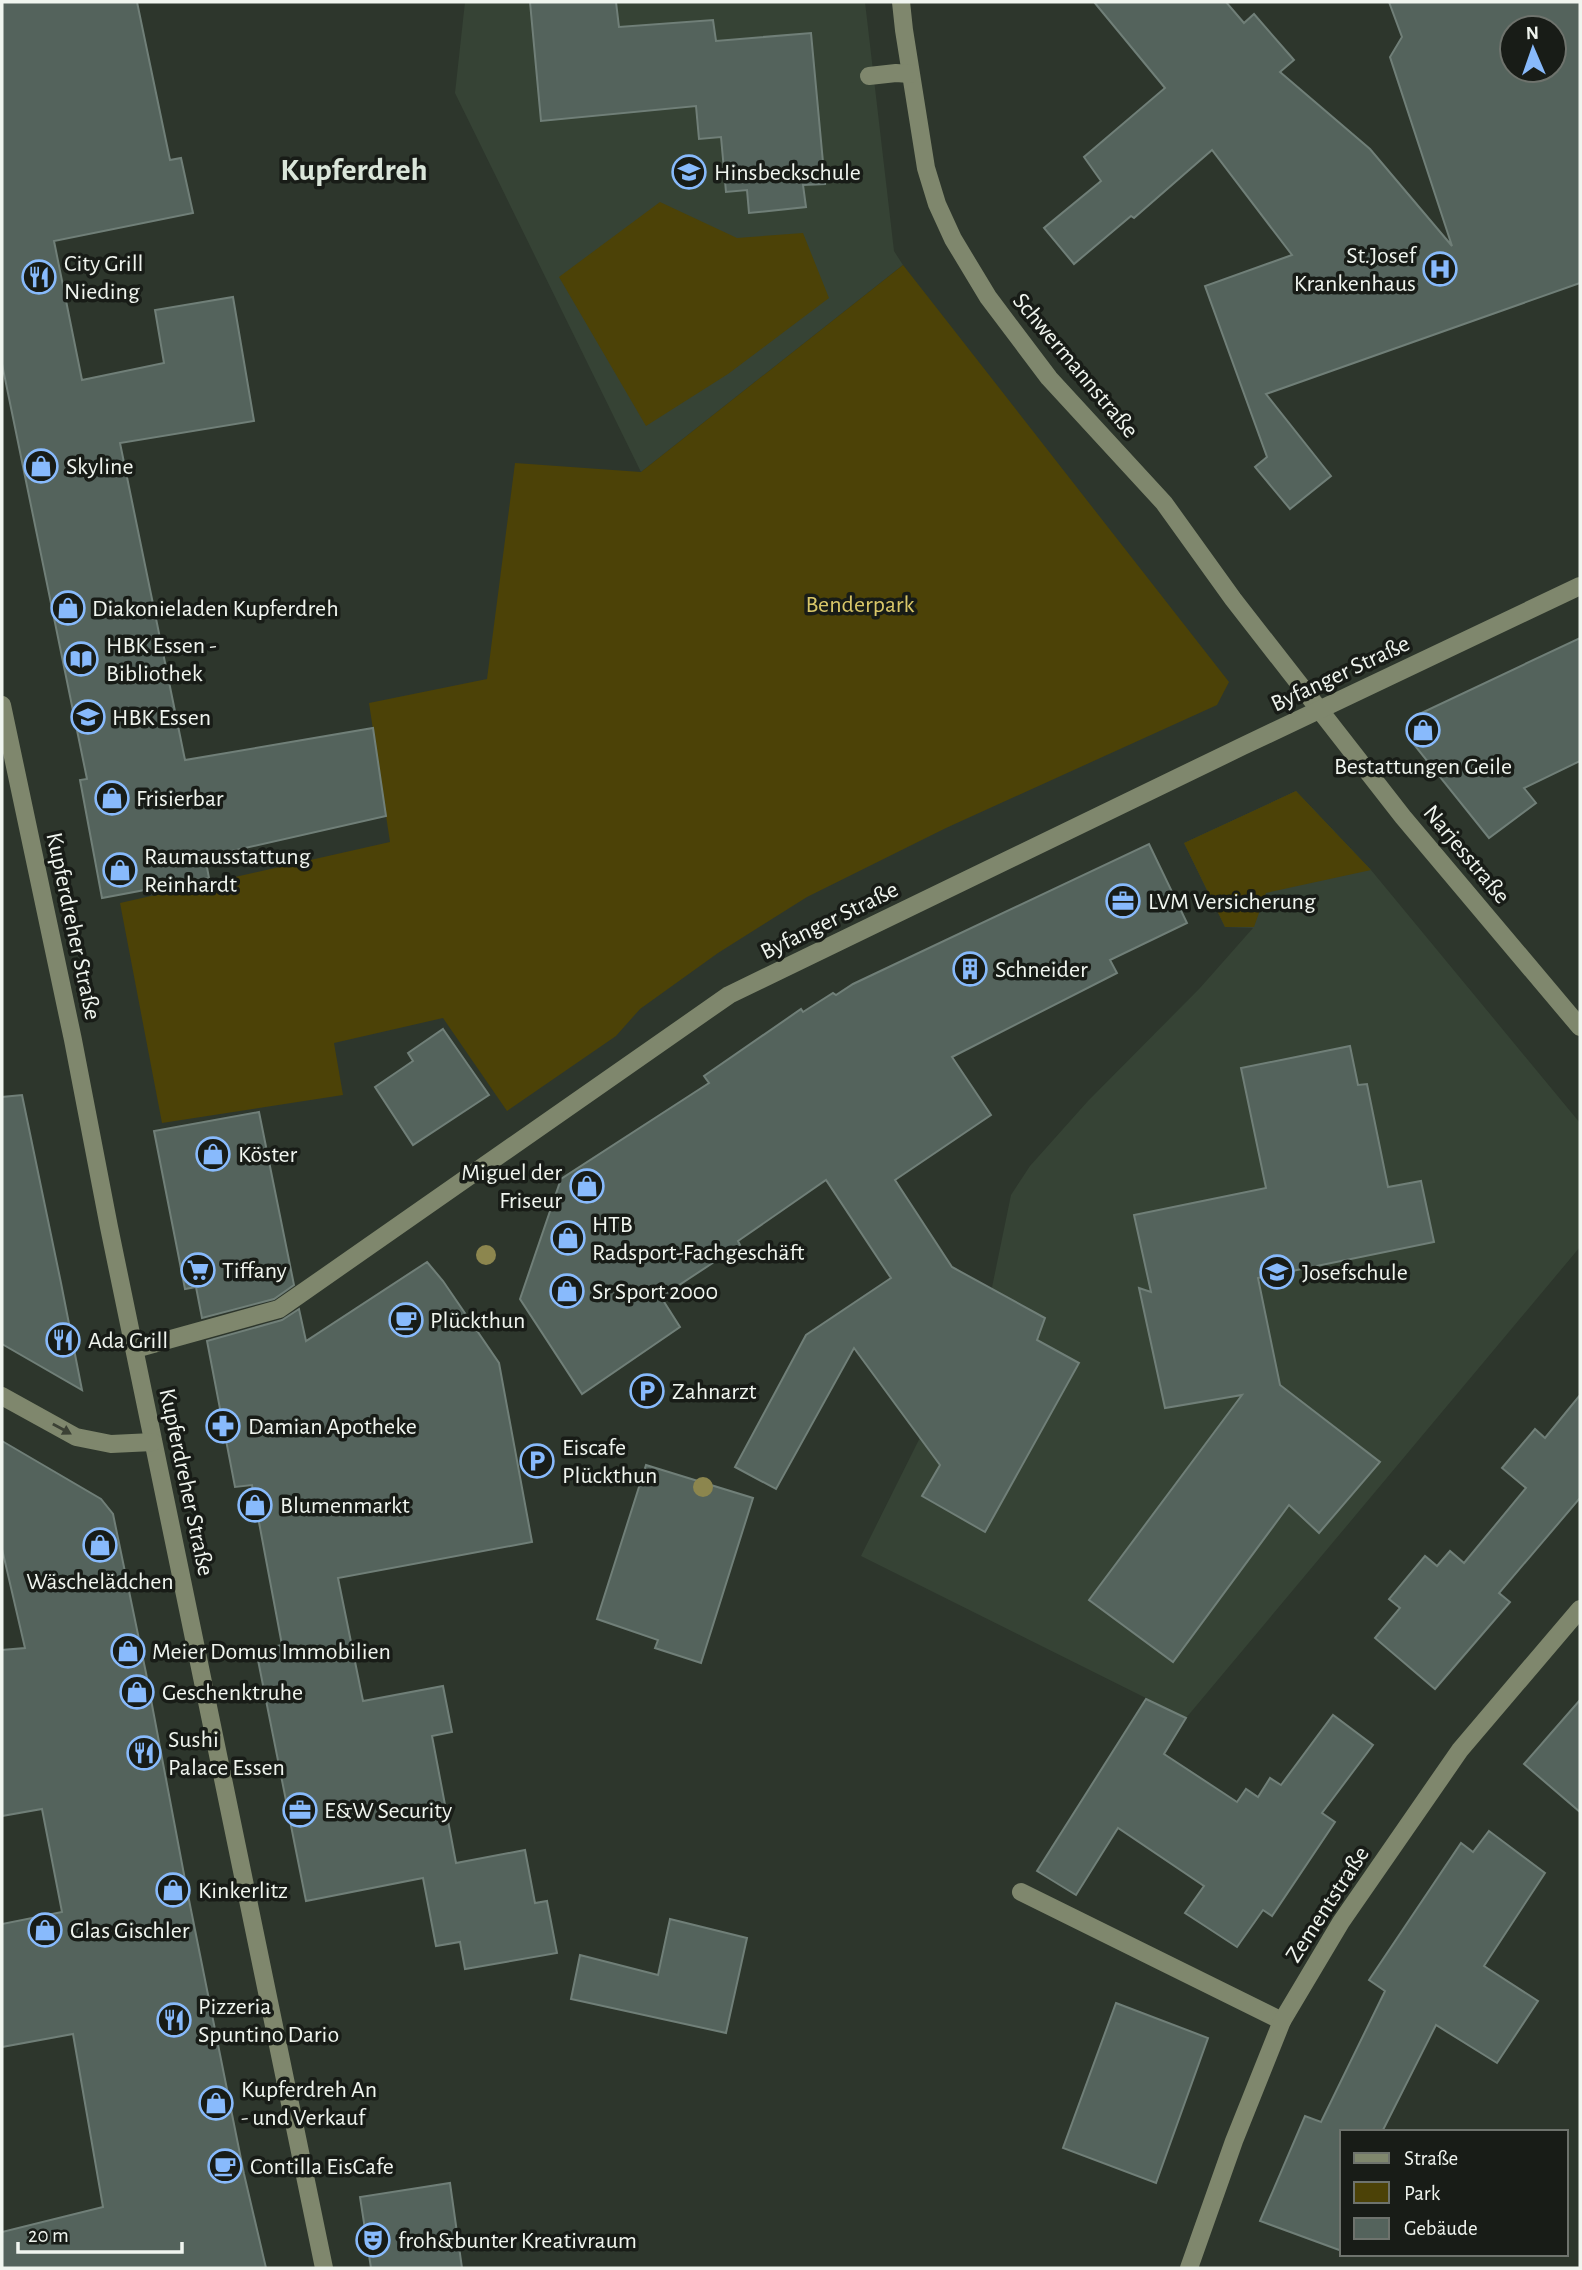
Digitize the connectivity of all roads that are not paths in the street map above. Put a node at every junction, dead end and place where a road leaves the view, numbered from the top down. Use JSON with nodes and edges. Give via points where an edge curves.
{"nodes":[{"id":1,"x":901,"y":2,"type":"edge"},
{"id":2,"x":910,"y":74,"type":"junction"},
{"id":3,"x":869,"y":76,"type":"dead end"},
{"id":4,"x":1580,"y":586,"type":"edge"},
{"id":5,"x":2,"y":705,"type":"edge"},
{"id":6,"x":1319,"y":710,"type":"junction"},
{"id":7,"x":1580,"y":1027,"type":"edge"},
{"id":8,"x":135,"y":1349,"type":"junction"},
{"id":9,"x":2,"y":1396,"type":"edge"},
{"id":10,"x":153,"y":1443,"type":"junction"},
{"id":11,"x":1580,"y":1609,"type":"edge"},
{"id":12,"x":1021,"y":1892,"type":"dead end"},
{"id":13,"x":1282,"y":2021,"type":"junction"},
{"id":14,"x":324,"y":2268,"type":"edge"},
{"id":15,"x":1189,"y":2268,"type":"edge"}],
"edges":[{"from":1,"to":2,"type":"street","name":"Schwermannstraße"},
{"from":2,"to":3,"type":"street"},
{"from":2,"to":6,"type":"street","name":"Schwermannstraße","via":[[937,204],[988,298],[1049,378],[1164,503]]},
{"from":4,"to":6,"type":"street","name":"Byfanger Straße"},
{"from":5,"to":8,"type":"street","name":"Kupferdreher Straße"},
{"from":6,"to":7,"type":"street","name":"Narjesstraße"},
{"from":6,"to":8,"type":"street","name":"Byfanger Straße","via":[[729,995],[279,1309]]},
{"from":8,"to":10,"type":"street","name":"Kupferdreher Straße"},
{"from":9,"to":10,"type":"street","one_way":true,"via":[[76,1437],[111,1444]]},
{"from":10,"to":14,"type":"street","name":"Kupferdreher Straße"},
{"from":11,"to":13,"type":"street","name":"Zementstraße","via":[[1460,1751],[1342,1922]]},
{"from":12,"to":13,"type":"street"},
{"from":13,"to":15,"type":"street","name":"Zementstraße"}]}
